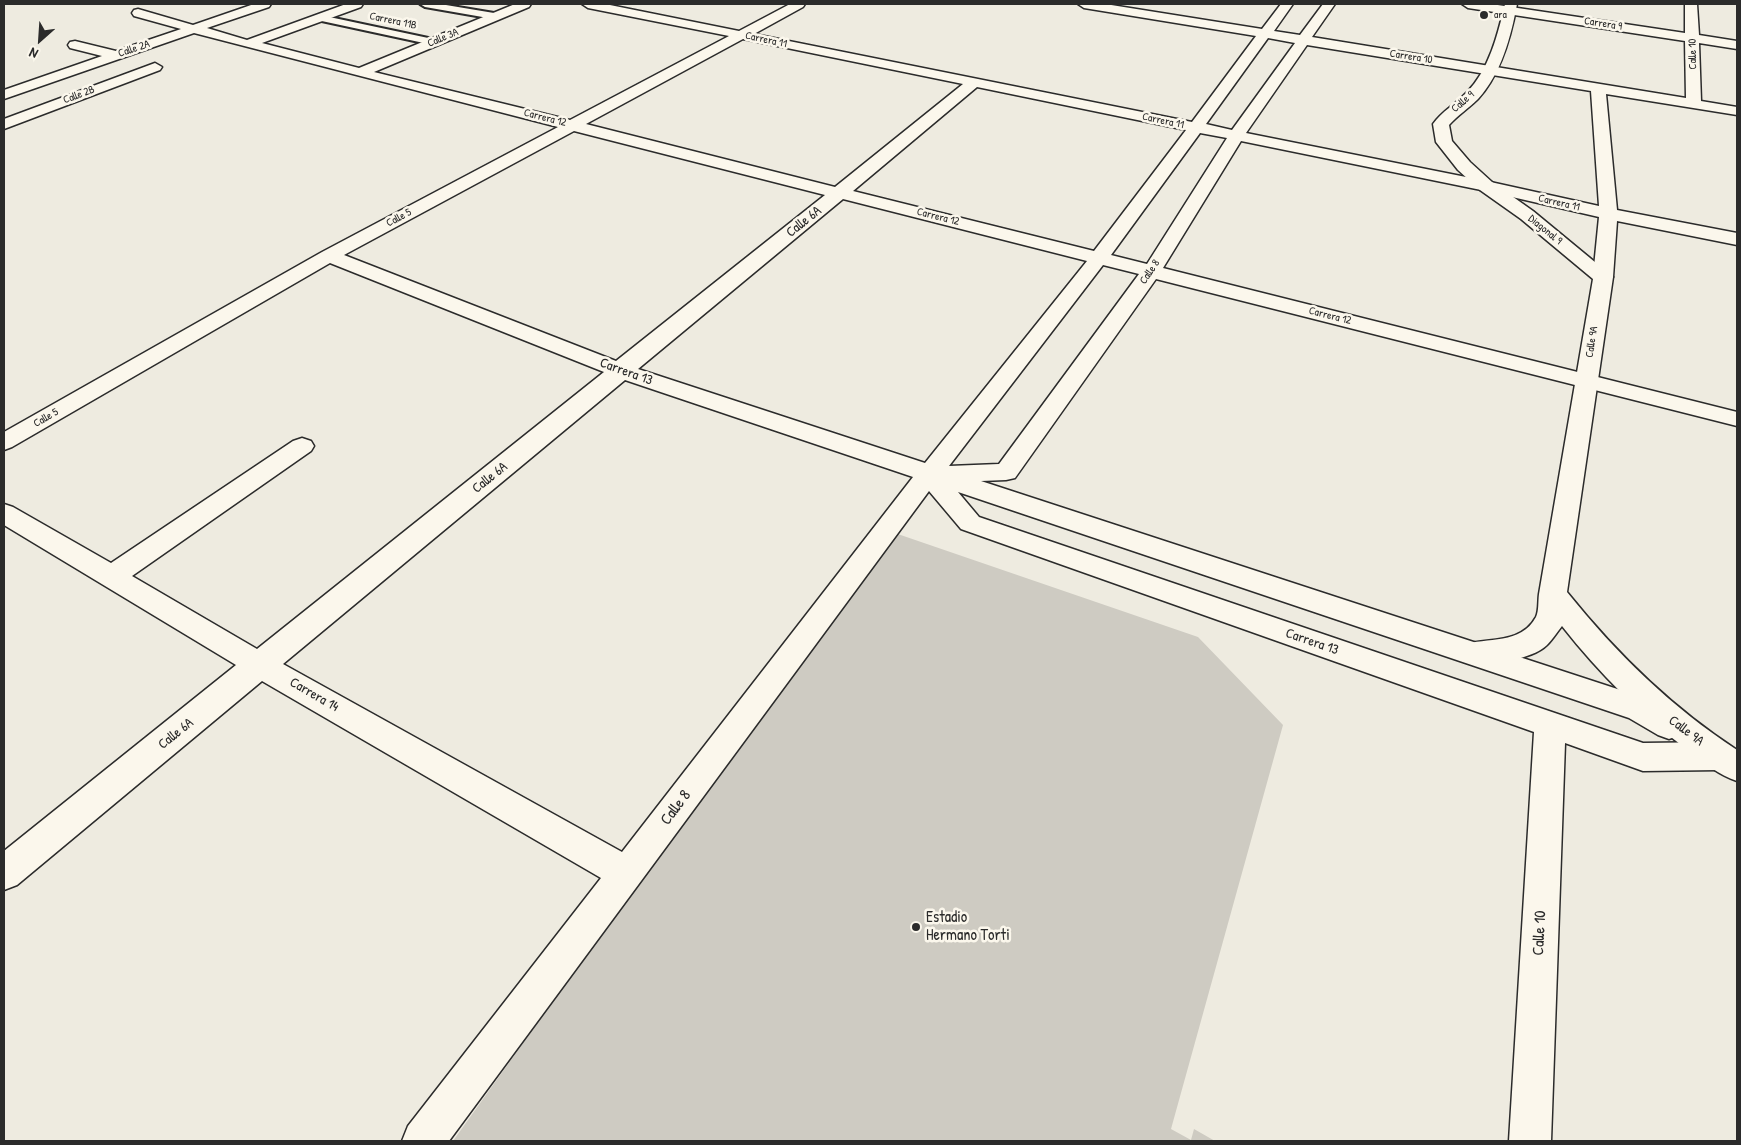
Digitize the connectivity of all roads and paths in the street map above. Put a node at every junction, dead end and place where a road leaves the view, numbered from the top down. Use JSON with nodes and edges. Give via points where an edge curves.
{"nodes":[{"id":1,"x":265,"y":4,"type":"edge"},
{"id":2,"x":357,"y":4,"type":"edge"},
{"id":3,"x":425,"y":4,"type":"edge"},
{"id":4,"x":526,"y":4,"type":"edge"},
{"id":5,"x":588,"y":4,"type":"edge"},
{"id":6,"x":799,"y":4,"type":"edge"},
{"id":7,"x":1084,"y":4,"type":"edge"},
{"id":8,"x":1287,"y":4,"type":"edge"},
{"id":9,"x":1329,"y":4,"type":"edge"},
{"id":10,"x":1468,"y":4,"type":"edge"},
{"id":11,"x":1692,"y":4,"type":"edge"},
{"id":12,"x":1510,"y":7,"type":"edge"},
{"id":13,"x":1138,"y":8,"type":"edge"},
{"id":14,"x":138,"y":13,"type":"dead end"},
{"id":15,"x":494,"y":16,"type":"junction"},
{"id":16,"x":320,"y":18,"type":"junction"},
{"id":17,"x":193,"y":29,"type":"junction"},
{"id":18,"x":1264,"y":33,"type":"junction"},
{"id":19,"x":742,"y":35,"type":"junction"},
{"id":20,"x":1693,"y":38,"type":"junction"},
{"id":21,"x":1304,"y":40,"type":"junction"},
{"id":22,"x":433,"y":42,"type":"junction"},
{"id":23,"x":248,"y":44,"type":"junction"},
{"id":24,"x":75,"y":45,"type":"dead end"},
{"id":25,"x":1737,"y":45,"type":"edge"},
{"id":26,"x":116,"y":56,"type":"junction"},
{"id":27,"x":1490,"y":70,"type":"junction"},
{"id":28,"x":361,"y":72,"type":"junction"},
{"id":29,"x":975,"y":82,"type":"junction"},
{"id":30,"x":1598,"y":88,"type":"junction"},
{"id":31,"x":4,"y":94,"type":"edge"},
{"id":32,"x":1694,"y":104,"type":"junction"},
{"id":33,"x":1737,"y":111,"type":"edge"},
{"id":34,"x":4,"y":124,"type":"edge"},
{"id":35,"x":573,"y":125,"type":"junction"},
{"id":36,"x":1197,"y":128,"type":"junction"},
{"id":37,"x":1236,"y":136,"type":"junction"},
{"id":38,"x":1486,"y":186,"type":"junction"},
{"id":39,"x":840,"y":192,"type":"junction"},
{"id":40,"x":1608,"y":214,"type":"junction"},
{"id":41,"x":1737,"y":239,"type":"edge"},
{"id":42,"x":329,"y":256,"type":"junction"},
{"id":43,"x":1099,"y":258,"type":"junction"},
{"id":44,"x":1152,"y":271,"type":"junction"},
{"id":45,"x":1603,"y":277,"type":"junction"},
{"id":46,"x":621,"y":371,"type":"junction"},
{"id":47,"x":1586,"y":381,"type":"junction"},
{"id":48,"x":1737,"y":419,"type":"edge"},
{"id":49,"x":4,"y":442,"type":"edge"},
{"id":50,"x":302,"y":446,"type":"dead end"},
{"id":51,"x":929,"y":474,"type":"junction"},
{"id":52,"x":4,"y":513,"type":"edge"},
{"id":53,"x":111,"y":577,"type":"junction"},
{"id":54,"x":1553,"y":594,"type":"junction"},
{"id":55,"x":1472,"y":654,"type":"junction"},
{"id":56,"x":260,"y":665,"type":"junction"},
{"id":57,"x":1550,"y":725,"type":"junction"},
{"id":58,"x":1731,"y":762,"type":"edge"},
{"id":59,"x":4,"y":873,"type":"edge"},
{"id":60,"x":626,"y":874,"type":"junction"},
{"id":61,"x":423,"y":1141,"type":"edge"},
{"id":62,"x":1530,"y":1141,"type":"edge"}],
"edges":[{"from":1,"to":17,"type":"street","name":"Calle 2A"},
{"from":2,"to":16,"type":"street"},
{"from":3,"to":15,"type":"lane"},
{"from":4,"to":15,"type":"street","name":"Calle 3A"},
{"from":5,"to":19,"type":"street","name":"Carrera 11"},
{"from":6,"to":19,"type":"street","name":"Calle 5"},
{"from":7,"to":13,"type":"street","name":"Carrera 10"},
{"from":8,"to":18,"type":"street","name":"Calle 8"},
{"from":9,"to":21,"type":"street","name":"Calle 8"},
{"from":10,"to":12,"type":"street","name":"Carrera 9"},
{"from":11,"to":20,"type":"street","name":"Calle 10"},
{"from":12,"to":20,"type":"street","name":"Carrera 9"},
{"from":12,"to":27,"type":"street","name":"Calle 9"},
{"from":13,"to":18,"type":"street","name":"Carrera 10"},
{"from":14,"to":17,"type":"street","name":"Carrera 12"},
{"from":15,"to":22,"type":"street","name":"Calle 3A"},
{"from":16,"to":22,"type":"lane","name":"Carrera 11B"},
{"from":16,"to":23,"type":"street"},
{"from":17,"to":23,"type":"street","name":"Carrera 12"},
{"from":17,"to":26,"type":"street","name":"Calle 2A"},
{"from":18,"to":21,"type":"street","name":"Carrera 10"},
{"from":18,"to":36,"type":"street","name":"Calle 8"},
{"from":19,"to":29,"type":"street","name":"Carrera 11"},
{"from":19,"to":35,"type":"street","name":"Calle 5"},
{"from":20,"to":25,"type":"street","name":"Carrera 9"},
{"from":20,"to":32,"type":"street","name":"Calle 10"},
{"from":21,"to":27,"type":"street","name":"Carrera 10"},
{"from":21,"to":37,"type":"street","name":"Calle 8"},
{"from":22,"to":28,"type":"street","name":"Calle 3A"},
{"from":23,"to":28,"type":"street","name":"Carrera 12"},
{"from":24,"to":26,"type":"street"},
{"from":26,"to":31,"type":"street","name":"Calle 2A"},
{"from":26,"to":34,"type":"street","name":"Calle 2B","via":[[155,67]]},
{"from":27,"to":30,"type":"street","name":"Carrera 10"},
{"from":27,"to":38,"type":"street","name":"Calle 9","via":[[1473,96],[1441,124],[1444,142]]},
{"from":28,"to":35,"type":"street","name":"Carrera 12"},
{"from":29,"to":36,"type":"street","name":"Carrera 11"},
{"from":29,"to":39,"type":"street","name":"Calle 6A"},
{"from":30,"to":32,"type":"street","name":"Carrera 10"},
{"from":30,"to":40,"type":"street","name":"Calle 9A"},
{"from":32,"to":33,"type":"street","name":"Carrera 10"},
{"from":35,"to":39,"type":"street","name":"Carrera 12"},
{"from":35,"to":42,"type":"street","name":"Calle 5"},
{"from":36,"to":37,"type":"street","name":"Carrera 11"},
{"from":36,"to":43,"type":"street","name":"Calle 8"},
{"from":37,"to":38,"type":"street","name":"Carrera 11"},
{"from":37,"to":44,"type":"street","name":"Calle 8"},
{"from":38,"to":40,"type":"street","name":"Carrera 11"},
{"from":38,"to":45,"type":"street","name":"Diagonal 9"},
{"from":39,"to":43,"type":"street","name":"Carrera 12"},
{"from":39,"to":46,"type":"street","name":"Calle 6A"},
{"from":40,"to":41,"type":"street","name":"Carrera 11"},
{"from":40,"to":45,"type":"street","name":"Calle 9A"},
{"from":42,"to":46,"type":"street","name":"Carrera 13"},
{"from":42,"to":49,"type":"street","name":"Calle 5"},
{"from":43,"to":44,"type":"street","name":"Carrera 12"},
{"from":43,"to":51,"type":"street","name":"Calle 8"},
{"from":44,"to":47,"type":"street","name":"Carrera 12"},
{"from":44,"to":51,"type":"street","name":"Calle 8","via":[[1006,472]]},
{"from":45,"to":47,"type":"street","name":"Calle 9A"},
{"from":46,"to":51,"type":"street","name":"Carrera 13"},
{"from":46,"to":56,"type":"street","name":"Calle 6A"},
{"from":47,"to":48,"type":"street","name":"Carrera 12"},
{"from":47,"to":54,"type":"street","name":"Calle 9A"},
{"from":50,"to":53,"type":"street"},
{"from":51,"to":55,"type":"street","name":"Carrera 13"},
{"from":51,"to":57,"type":"street","name":"Carrera 13","via":[[970,523]]},
{"from":51,"to":60,"type":"street","name":"Calle 8"},
{"from":52,"to":53,"type":"street","name":"Carrera 14"},
{"from":53,"to":56,"type":"street","name":"Carrera 14"},
{"from":54,"to":55,"type":"street","name":"Calle 9A","via":[[1551,619],[1536,638],[1509,650]]},
{"from":54,"to":58,"type":"street","name":"Calle 9A","via":[[1618,673],[1664,714]]},
{"from":55,"to":58,"type":"street","name":"Carrera 13","via":[[1640,708]]},
{"from":56,"to":59,"type":"street","name":"Calle 6A"},
{"from":56,"to":60,"type":"street","name":"Carrera 14"},
{"from":57,"to":58,"type":"street","name":"Carrera 13","via":[[1643,757]]},
{"from":57,"to":62,"type":"street","name":"Calle 10"},
{"from":60,"to":61,"type":"street","name":"Calle 8"}]}
